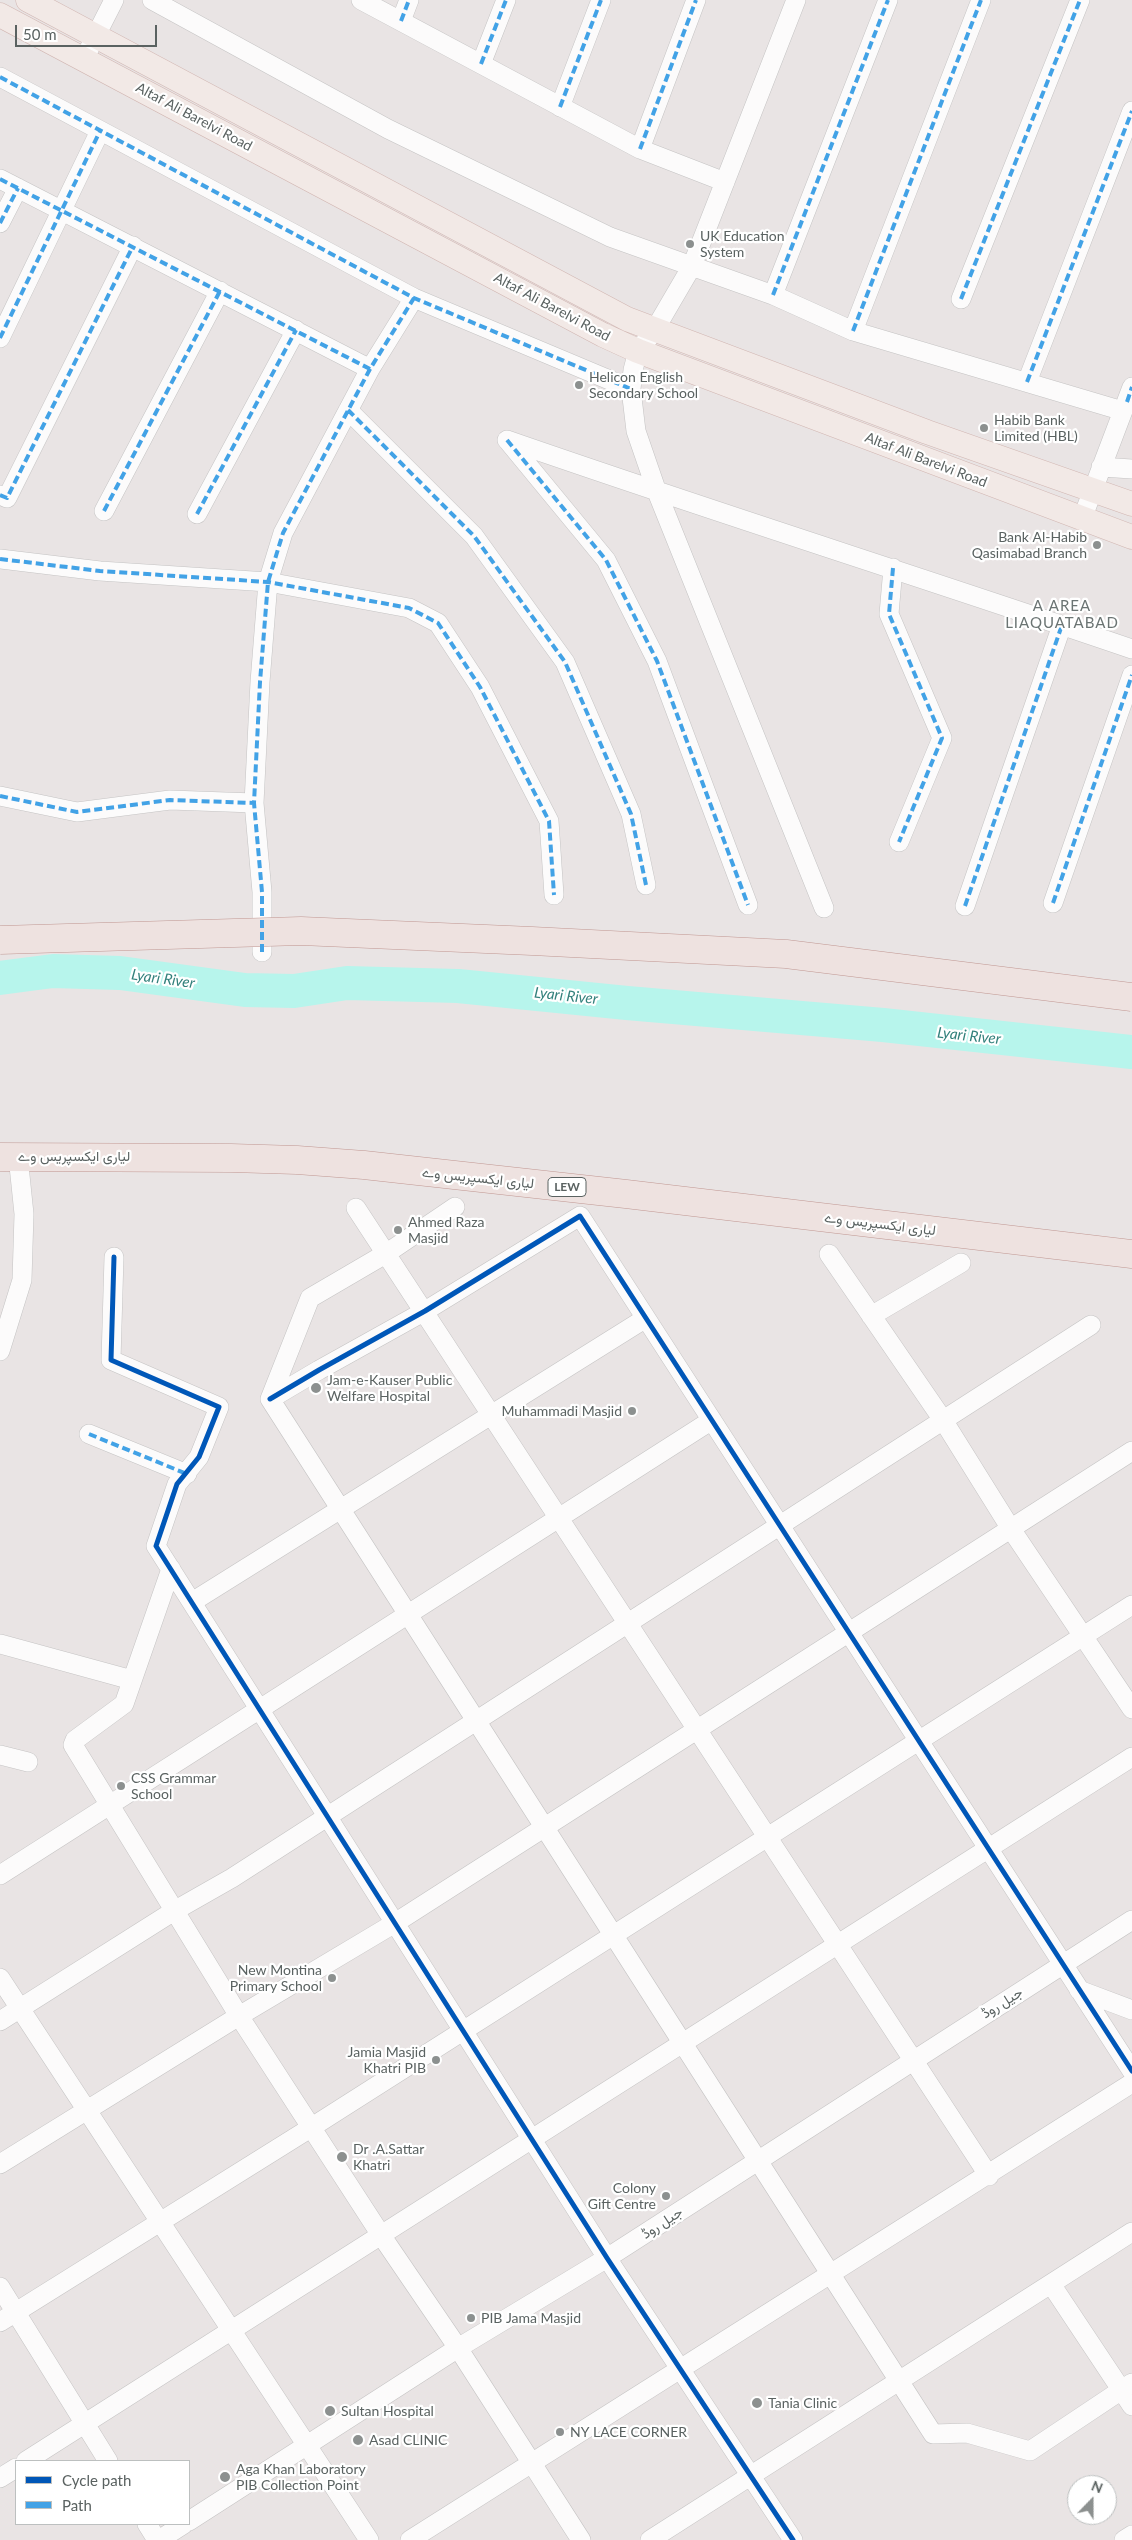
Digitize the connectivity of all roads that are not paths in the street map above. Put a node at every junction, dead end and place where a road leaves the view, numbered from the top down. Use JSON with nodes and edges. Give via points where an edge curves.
{"nodes":[{"id":1,"x":28,"y":0,"type":"edge"},
{"id":2,"x":114,"y":0,"type":"edge"},
{"id":3,"x":152,"y":0,"type":"edge"},
{"id":4,"x":361,"y":0,"type":"edge"},
{"id":5,"x":409,"y":0,"type":"edge"},
{"id":6,"x":506,"y":0,"type":"edge"},
{"id":7,"x":601,"y":0,"type":"edge"},
{"id":8,"x":696,"y":0,"type":"edge"},
{"id":9,"x":796,"y":0,"type":"edge"},
{"id":10,"x":888,"y":0,"type":"edge"},
{"id":11,"x":981,"y":0,"type":"edge"},
{"id":12,"x":1080,"y":0,"type":"edge"},
{"id":13,"x":0,"y":15,"type":"edge"},
{"id":14,"x":401,"y":21,"type":"junction"},
{"id":15,"x":96,"y":36,"type":"junction"},
{"id":16,"x":84,"y":59,"type":"junction"},
{"id":17,"x":481,"y":64,"type":"junction"},
{"id":18,"x":0,"y":77,"type":"edge"},
{"id":19,"x":560,"y":107,"type":"junction"},
{"id":20,"x":1132,"y":111,"type":"edge"},
{"id":21,"x":100,"y":130,"type":"junction"},
{"id":22,"x":640,"y":149,"type":"junction"},
{"id":23,"x":0,"y":179,"type":"edge"},
{"id":24,"x":725,"y":182,"type":"junction"},
{"id":25,"x":18,"y":188,"type":"junction"},
{"id":26,"x":62,"y":209,"type":"junction"},
{"id":27,"x":0,"y":223,"type":"edge"},
{"id":28,"x":133,"y":246,"type":"junction"},
{"id":29,"x":692,"y":266,"type":"junction"},
{"id":30,"x":220,"y":291,"type":"junction"},
{"id":31,"x":773,"y":295,"type":"junction"},
{"id":32,"x":414,"y":298,"type":"junction"},
{"id":33,"x":961,"y":299,"type":"dead end"},
{"id":34,"x":296,"y":330,"type":"junction"},
{"id":35,"x":853,"y":330,"type":"junction"},
{"id":36,"x":654,"y":331,"type":"junction"},
{"id":37,"x":0,"y":338,"type":"edge"},
{"id":38,"x":638,"y":351,"type":"junction"},
{"id":39,"x":370,"y":368,"type":"junction"},
{"id":40,"x":1027,"y":382,"type":"junction"},
{"id":41,"x":631,"y":390,"type":"junction"},
{"id":42,"x":1129,"y":400,"type":"edge"},
{"id":43,"x":348,"y":410,"type":"junction"},
{"id":44,"x":1101,"y":467,"type":"junction"},
{"id":45,"x":1132,"y":469,"type":"edge"},
{"id":46,"x":1093,"y":490,"type":"junction"},
{"id":47,"x":657,"y":492,"type":"junction"},
{"id":48,"x":0,"y":495,"type":"edge"},
{"id":49,"x":1132,"y":504,"type":"edge"},
{"id":50,"x":104,"y":511,"type":"dead end"},
{"id":51,"x":197,"y":514,"type":"dead end"},
{"id":52,"x":1082,"y":519,"type":"junction"},
{"id":53,"x":1132,"y":537,"type":"edge"},
{"id":54,"x":0,"y":559,"type":"edge"},
{"id":55,"x":893,"y":568,"type":"junction"},
{"id":56,"x":268,"y":582,"type":"junction"},
{"id":57,"x":1062,"y":625,"type":"junction"},
{"id":58,"x":1132,"y":649,"type":"edge"},
{"id":59,"x":1132,"y":675,"type":"edge"},
{"id":60,"x":0,"y":796,"type":"edge"},
{"id":61,"x":254,"y":803,"type":"junction"},
{"id":62,"x":899,"y":842,"type":"dead end"},
{"id":63,"x":646,"y":886,"type":"dead end"},
{"id":64,"x":554,"y":895,"type":"dead end"},
{"id":65,"x":1053,"y":902,"type":"dead end"},
{"id":66,"x":748,"y":905,"type":"dead end"},
{"id":67,"x":966,"y":906,"type":"dead end"},
{"id":68,"x":824,"y":908,"type":"dead end"},
{"id":69,"x":0,"y":940,"type":"edge"},
{"id":70,"x":262,"y":952,"type":"dead end"},
{"id":71,"x":1132,"y":997,"type":"edge"},
{"id":72,"x":9,"y":1156,"type":"edge"},
{"id":73,"x":455,"y":1207,"type":"dead end"},
{"id":74,"x":356,"y":1208,"type":"dead end"},
{"id":75,"x":387,"y":1253,"type":"junction"},
{"id":76,"x":829,"y":1254,"type":"dead end"},
{"id":77,"x":1132,"y":1254,"type":"edge"},
{"id":78,"x":114,"y":1256,"type":"dead end"},
{"id":79,"x":960,"y":1263,"type":"dead end"},
{"id":80,"x":425,"y":1312,"type":"junction"},
{"id":81,"x":872,"y":1316,"type":"junction"},
{"id":82,"x":646,"y":1318,"type":"junction"},
{"id":83,"x":1091,"y":1325,"type":"dead end"},
{"id":84,"x":0,"y":1352,"type":"edge"},
{"id":85,"x":270,"y":1399,"type":"junction"},
{"id":86,"x":492,"y":1414,"type":"junction"},
{"id":87,"x":712,"y":1420,"type":"junction"},
{"id":88,"x":943,"y":1420,"type":"junction"},
{"id":89,"x":89,"y":1434,"type":"dead end"},
{"id":90,"x":1132,"y":1451,"type":"edge"},
{"id":91,"x":187,"y":1474,"type":"junction"},
{"id":92,"x":341,"y":1509,"type":"junction"},
{"id":93,"x":559,"y":1518,"type":"junction"},
{"id":94,"x":780,"y":1525,"type":"junction"},
{"id":95,"x":1011,"y":1529,"type":"junction"},
{"id":96,"x":171,"y":1569,"type":"junction"},
{"id":97,"x":192,"y":1602,"type":"junction"},
{"id":98,"x":1132,"y":1605,"type":"edge"},
{"id":99,"x":408,"y":1614,"type":"junction"},
{"id":100,"x":628,"y":1623,"type":"junction"},
{"id":101,"x":849,"y":1632,"type":"junction"},
{"id":102,"x":1082,"y":1636,"type":"junction"},
{"id":103,"x":0,"y":1644,"type":"edge"},
{"id":104,"x":132,"y":1680,"type":"junction"},
{"id":105,"x":260,"y":1709,"type":"junction"},
{"id":106,"x":1132,"y":1709,"type":"edge"},
{"id":107,"x":476,"y":1721,"type":"junction"},
{"id":108,"x":698,"y":1730,"type":"junction"},
{"id":109,"x":919,"y":1741,"type":"junction"},
{"id":110,"x":0,"y":1755,"type":"edge"},
{"id":111,"x":1132,"y":1758,"type":"edge"},
{"id":112,"x":28,"y":1762,"type":"dead end"},
{"id":113,"x":108,"y":1806,"type":"junction"},
{"id":114,"x":328,"y":1817,"type":"junction"},
{"id":115,"x":545,"y":1827,"type":"junction"},
{"id":116,"x":768,"y":1837,"type":"junction"},
{"id":117,"x":988,"y":1849,"type":"junction"},
{"id":118,"x":0,"y":1875,"type":"edge"},
{"id":119,"x":174,"y":1911,"type":"junction"},
{"id":120,"x":1132,"y":1920,"type":"edge"},
{"id":121,"x":395,"y":1923,"type":"junction"},
{"id":122,"x":614,"y":1935,"type":"junction"},
{"id":123,"x":838,"y":1945,"type":"junction"},
{"id":124,"x":1063,"y":1964,"type":"junction"},
{"id":125,"x":0,"y":1978,"type":"edge"},
{"id":126,"x":1079,"y":1990,"type":"junction"},
{"id":127,"x":21,"y":2008,"type":"junction"},
{"id":128,"x":1132,"y":2010,"type":"edge"},
{"id":129,"x":239,"y":2016,"type":"junction"},
{"id":130,"x":0,"y":2021,"type":"edge"},
{"id":131,"x":463,"y":2031,"type":"junction"},
{"id":132,"x":683,"y":2043,"type":"junction"},
{"id":133,"x":912,"y":2060,"type":"junction"},
{"id":134,"x":1132,"y":2071,"type":"edge"},
{"id":135,"x":1132,"y":2083,"type":"edge"},
{"id":136,"x":88,"y":2110,"type":"junction"},
{"id":137,"x":312,"y":2127,"type":"junction"},
{"id":138,"x":532,"y":2140,"type":"junction"},
{"id":139,"x":758,"y":2161,"type":"junction"},
{"id":140,"x":0,"y":2164,"type":"edge"},
{"id":141,"x":989,"y":2176,"type":"junction"},
{"id":142,"x":161,"y":2221,"type":"junction"},
{"id":143,"x":1132,"y":2232,"type":"edge"},
{"id":144,"x":381,"y":2235,"type":"junction"},
{"id":145,"x":607,"y":2258,"type":"junction"},
{"id":146,"x":831,"y":2275,"type":"junction"},
{"id":147,"x":1051,"y":2284,"type":"junction"},
{"id":148,"x":0,"y":2287,"type":"edge"},
{"id":149,"x":16,"y":2312,"type":"junction"},
{"id":150,"x":0,"y":2322,"type":"edge"},
{"id":151,"x":232,"y":2330,"type":"junction"},
{"id":152,"x":458,"y":2348,"type":"junction"},
{"id":153,"x":681,"y":2370,"type":"junction"},
{"id":154,"x":900,"y":2381,"type":"junction"},
{"id":155,"x":1127,"y":2386,"type":"edge"},
{"id":156,"x":1132,"y":2406,"type":"edge"},
{"id":157,"x":85,"y":2424,"type":"junction"},
{"id":158,"x":307,"y":2444,"type":"junction"},
{"id":159,"x":28,"y":2460,"type":"edge"},
{"id":160,"x":107,"y":2460,"type":"edge"},
{"id":161,"x":532,"y":2464,"type":"junction"},
{"id":162,"x":15,"y":2469,"type":"edge"},
{"id":163,"x":751,"y":2476,"type":"junction"},
{"id":164,"x":0,"y":2478,"type":"edge"},
{"id":165,"x":190,"y":2520,"type":"edge"},
{"id":166,"x":148,"y":2525,"type":"edge"},
{"id":167,"x":182,"y":2525,"type":"edge"},
{"id":168,"x":1132,"y":2535,"type":"edge"},
{"id":169,"x":158,"y":2540,"type":"edge"},
{"id":170,"x":369,"y":2540,"type":"edge"},
{"id":171,"x":410,"y":2540,"type":"edge"},
{"id":172,"x":580,"y":2540,"type":"edge"},
{"id":173,"x":650,"y":2540,"type":"edge"},
{"id":174,"x":793,"y":2540,"type":"edge"},
{"id":175,"x":1124,"y":2540,"type":"edge"}],
"edges":[{"from":1,"to":15,"type":"main road","name":"Altaf Ali Barelvi Road"},
{"from":2,"to":15,"type":"street"},
{"from":3,"to":29,"type":"street","via":[[388,129],[610,236]]},
{"from":4,"to":14,"type":"street"},
{"from":5,"to":14,"type":"street"},
{"from":6,"to":17,"type":"street"},
{"from":7,"to":19,"type":"street"},
{"from":8,"to":22,"type":"street"},
{"from":9,"to":24,"type":"street"},
{"from":10,"to":31,"type":"street"},
{"from":11,"to":35,"type":"street"},
{"from":12,"to":33,"type":"street"},
{"from":13,"to":16,"type":"main road","name":"Altaf Ali Barelvi Road"},
{"from":14,"to":17,"type":"street"},
{"from":15,"to":16,"type":"street"},
{"from":15,"to":36,"type":"main road","name":"Altaf Ali Barelvi Road"},
{"from":16,"to":38,"type":"main road","name":"Altaf Ali Barelvi Road"},
{"from":17,"to":19,"type":"street"},
{"from":18,"to":21,"type":"street"},
{"from":19,"to":22,"type":"street"},
{"from":20,"to":40,"type":"street"},
{"from":21,"to":26,"type":"street"},
{"from":21,"to":32,"type":"street"},
{"from":22,"to":24,"type":"street"},
{"from":23,"to":25,"type":"street"},
{"from":24,"to":29,"type":"street"},
{"from":25,"to":26,"type":"street"},
{"from":25,"to":27,"type":"street"},
{"from":26,"to":28,"type":"street"},
{"from":26,"to":37,"type":"street"},
{"from":28,"to":30,"type":"street"},
{"from":28,"to":48,"type":"street","via":[[7,498]]},
{"from":29,"to":31,"type":"street"},
{"from":29,"to":36,"type":"street"},
{"from":30,"to":34,"type":"street"},
{"from":30,"to":50,"type":"street"},
{"from":31,"to":35,"type":"street"},
{"from":32,"to":39,"type":"street"},
{"from":32,"to":41,"type":"street"},
{"from":34,"to":39,"type":"street"},
{"from":34,"to":51,"type":"street"},
{"from":35,"to":40,"type":"street"},
{"from":36,"to":38,"type":"street"},
{"from":36,"to":46,"type":"main road","name":"Altaf Ali Barelvi Road"},
{"from":38,"to":41,"type":"street"},
{"from":38,"to":52,"type":"main road","name":"Altaf Ali Barelvi Road"},
{"from":39,"to":43,"type":"street"},
{"from":40,"to":42,"type":"street"},
{"from":41,"to":47,"type":"street","via":[[636,431]]},
{"from":42,"to":44,"type":"street"},
{"from":43,"to":56,"type":"street","via":[[283,533]]},
{"from":43,"to":63,"type":"street","via":[[474,536],[565,662],[631,814]]},
{"from":44,"to":45,"type":"street"},
{"from":44,"to":46,"type":"street"},
{"from":46,"to":49,"type":"main road","name":"Altaf Ali Barelvi Road"},
{"from":46,"to":52,"type":"street"},
{"from":47,"to":55,"type":"street"},
{"from":47,"to":66,"type":"street","via":[[507,440],[606,560],[657,661]]},
{"from":47,"to":68,"type":"street"},
{"from":52,"to":53,"type":"main road","name":"Altaf Ali Barelvi Road"},
{"from":54,"to":56,"type":"street","via":[[100,571]]},
{"from":55,"to":57,"type":"street"},
{"from":55,"to":62,"type":"street","via":[[889,614],[942,738]]},
{"from":56,"to":61,"type":"street"},
{"from":56,"to":64,"type":"street","via":[[409,608],[438,623],[480,687],[549,821]]},
{"from":57,"to":58,"type":"street"},
{"from":57,"to":67,"type":"street"},
{"from":59,"to":65,"type":"street"},
{"from":60,"to":61,"type":"street","via":[[77,812],[170,800]]},
{"from":61,"to":70,"type":"street","via":[[262,892]]},
{"from":69,"to":71,"type":"highway","bridge":true,"via":[[301,931],[532,941],[786,954]]},
{"from":72,"to":77,"type":"highway","name":"لیاری ایکسپریس وے","number":"LEW","via":[[250,1158],[364,1165]]},
{"from":72,"to":84,"type":"street","via":[[24,1214],[22,1280]]},
{"from":73,"to":75,"type":"street"},
{"from":74,"to":75,"type":"street"},
{"from":75,"to":80,"type":"street"},
{"from":75,"to":85,"type":"street","via":[[310,1298]]},
{"from":76,"to":81,"type":"street"},
{"from":78,"to":91,"type":"street","via":[[111,1360],[219,1406],[199,1457]]},
{"from":79,"to":81,"type":"street"},
{"from":80,"to":82,"type":"street","via":[[580,1216]]},
{"from":80,"to":85,"type":"street"},
{"from":80,"to":86,"type":"street"},
{"from":81,"to":88,"type":"street"},
{"from":82,"to":86,"type":"street"},
{"from":82,"to":87,"type":"street"},
{"from":83,"to":88,"type":"street"},
{"from":85,"to":92,"type":"street"},
{"from":86,"to":92,"type":"street"},
{"from":86,"to":93,"type":"street"},
{"from":87,"to":93,"type":"street"},
{"from":87,"to":94,"type":"street"},
{"from":88,"to":94,"type":"street"},
{"from":88,"to":95,"type":"street"},
{"from":89,"to":91,"type":"street"},
{"from":90,"to":95,"type":"street"},
{"from":91,"to":96,"type":"street","via":[[177,1484],[156,1546]]},
{"from":92,"to":97,"type":"street"},
{"from":92,"to":99,"type":"street"},
{"from":93,"to":99,"type":"street"},
{"from":93,"to":100,"type":"street"},
{"from":94,"to":100,"type":"street"},
{"from":94,"to":101,"type":"street"},
{"from":95,"to":101,"type":"street"},
{"from":95,"to":102,"type":"street"},
{"from":96,"to":97,"type":"street"},
{"from":96,"to":104,"type":"street"},
{"from":97,"to":105,"type":"street"},
{"from":98,"to":102,"type":"street"},
{"from":99,"to":105,"type":"street"},
{"from":99,"to":107,"type":"street"},
{"from":100,"to":107,"type":"street"},
{"from":100,"to":108,"type":"street"},
{"from":101,"to":108,"type":"street"},
{"from":101,"to":109,"type":"street"},
{"from":102,"to":106,"type":"street"},
{"from":102,"to":109,"type":"street"},
{"from":103,"to":104,"type":"street"},
{"from":104,"to":113,"type":"street","via":[[124,1704],[74,1740],[73,1745]]},
{"from":105,"to":113,"type":"street"},
{"from":105,"to":114,"type":"street"},
{"from":107,"to":114,"type":"street"},
{"from":107,"to":115,"type":"street"},
{"from":108,"to":115,"type":"street"},
{"from":108,"to":116,"type":"street"},
{"from":109,"to":116,"type":"street"},
{"from":109,"to":117,"type":"street"},
{"from":110,"to":112,"type":"street"},
{"from":111,"to":117,"type":"street"},
{"from":113,"to":118,"type":"street"},
{"from":113,"to":119,"type":"street"},
{"from":114,"to":119,"type":"street"},
{"from":114,"to":121,"type":"street"},
{"from":115,"to":121,"type":"street"},
{"from":115,"to":122,"type":"street"},
{"from":116,"to":122,"type":"street"},
{"from":116,"to":123,"type":"street"},
{"from":117,"to":123,"type":"street"},
{"from":117,"to":124,"type":"street"},
{"from":119,"to":127,"type":"street"},
{"from":119,"to":129,"type":"street"},
{"from":120,"to":124,"type":"street","name":"جیل روڈ"},
{"from":121,"to":129,"type":"street"},
{"from":121,"to":131,"type":"street"},
{"from":122,"to":131,"type":"street"},
{"from":122,"to":132,"type":"street"},
{"from":123,"to":132,"type":"street"},
{"from":123,"to":133,"type":"street"},
{"from":124,"to":126,"type":"street"},
{"from":124,"to":133,"type":"street","name":"جیل روڈ"},
{"from":125,"to":127,"type":"street"},
{"from":126,"to":128,"type":"street"},
{"from":126,"to":134,"type":"street"},
{"from":127,"to":130,"type":"street"},
{"from":127,"to":136,"type":"street"},
{"from":129,"to":136,"type":"street"},
{"from":129,"to":137,"type":"street"},
{"from":131,"to":137,"type":"street"},
{"from":131,"to":138,"type":"street"},
{"from":132,"to":138,"type":"street"},
{"from":132,"to":139,"type":"street"},
{"from":133,"to":139,"type":"street","name":"جیل روڈ"},
{"from":133,"to":141,"type":"street"},
{"from":135,"to":141,"type":"street"},
{"from":136,"to":140,"type":"street"},
{"from":136,"to":142,"type":"street"},
{"from":137,"to":142,"type":"street"},
{"from":137,"to":144,"type":"street"},
{"from":138,"to":144,"type":"street"},
{"from":138,"to":145,"type":"street"},
{"from":139,"to":145,"type":"street","name":"جیل روڈ"},
{"from":139,"to":146,"type":"street"},
{"from":141,"to":146,"type":"street"},
{"from":142,"to":149,"type":"street"},
{"from":142,"to":151,"type":"street"},
{"from":143,"to":147,"type":"street"},
{"from":144,"to":151,"type":"street"},
{"from":144,"to":152,"type":"street"},
{"from":145,"to":152,"type":"street","name":"جیل روڈ"},
{"from":145,"to":153,"type":"street"},
{"from":146,"to":153,"type":"street"},
{"from":146,"to":154,"type":"street"},
{"from":147,"to":154,"type":"street"},
{"from":147,"to":155,"type":"street"},
{"from":148,"to":149,"type":"street"},
{"from":149,"to":150,"type":"street"},
{"from":149,"to":157,"type":"street"},
{"from":151,"to":157,"type":"street"},
{"from":151,"to":158,"type":"street"},
{"from":152,"to":158,"type":"street","name":"جیل روڈ"},
{"from":152,"to":161,"type":"street"},
{"from":153,"to":161,"type":"street"},
{"from":153,"to":163,"type":"street"},
{"from":154,"to":155,"type":"street","via":[[933,2434],[967,2433],[1030,2451]]},
{"from":154,"to":163,"type":"street"},
{"from":155,"to":156,"type":"street"},
{"from":157,"to":159,"type":"street"},
{"from":157,"to":160,"type":"street"},
{"from":158,"to":165,"type":"street","name":"جیل روڈ"},
{"from":158,"to":170,"type":"street"},
{"from":161,"to":171,"type":"street"},
{"from":161,"to":172,"type":"street"},
{"from":162,"to":164,"type":"street"},
{"from":163,"to":173,"type":"street"},
{"from":163,"to":174,"type":"street"},
{"from":166,"to":169,"type":"street"},
{"from":167,"to":169,"type":"street"},
{"from":168,"to":175,"type":"street"}]}
